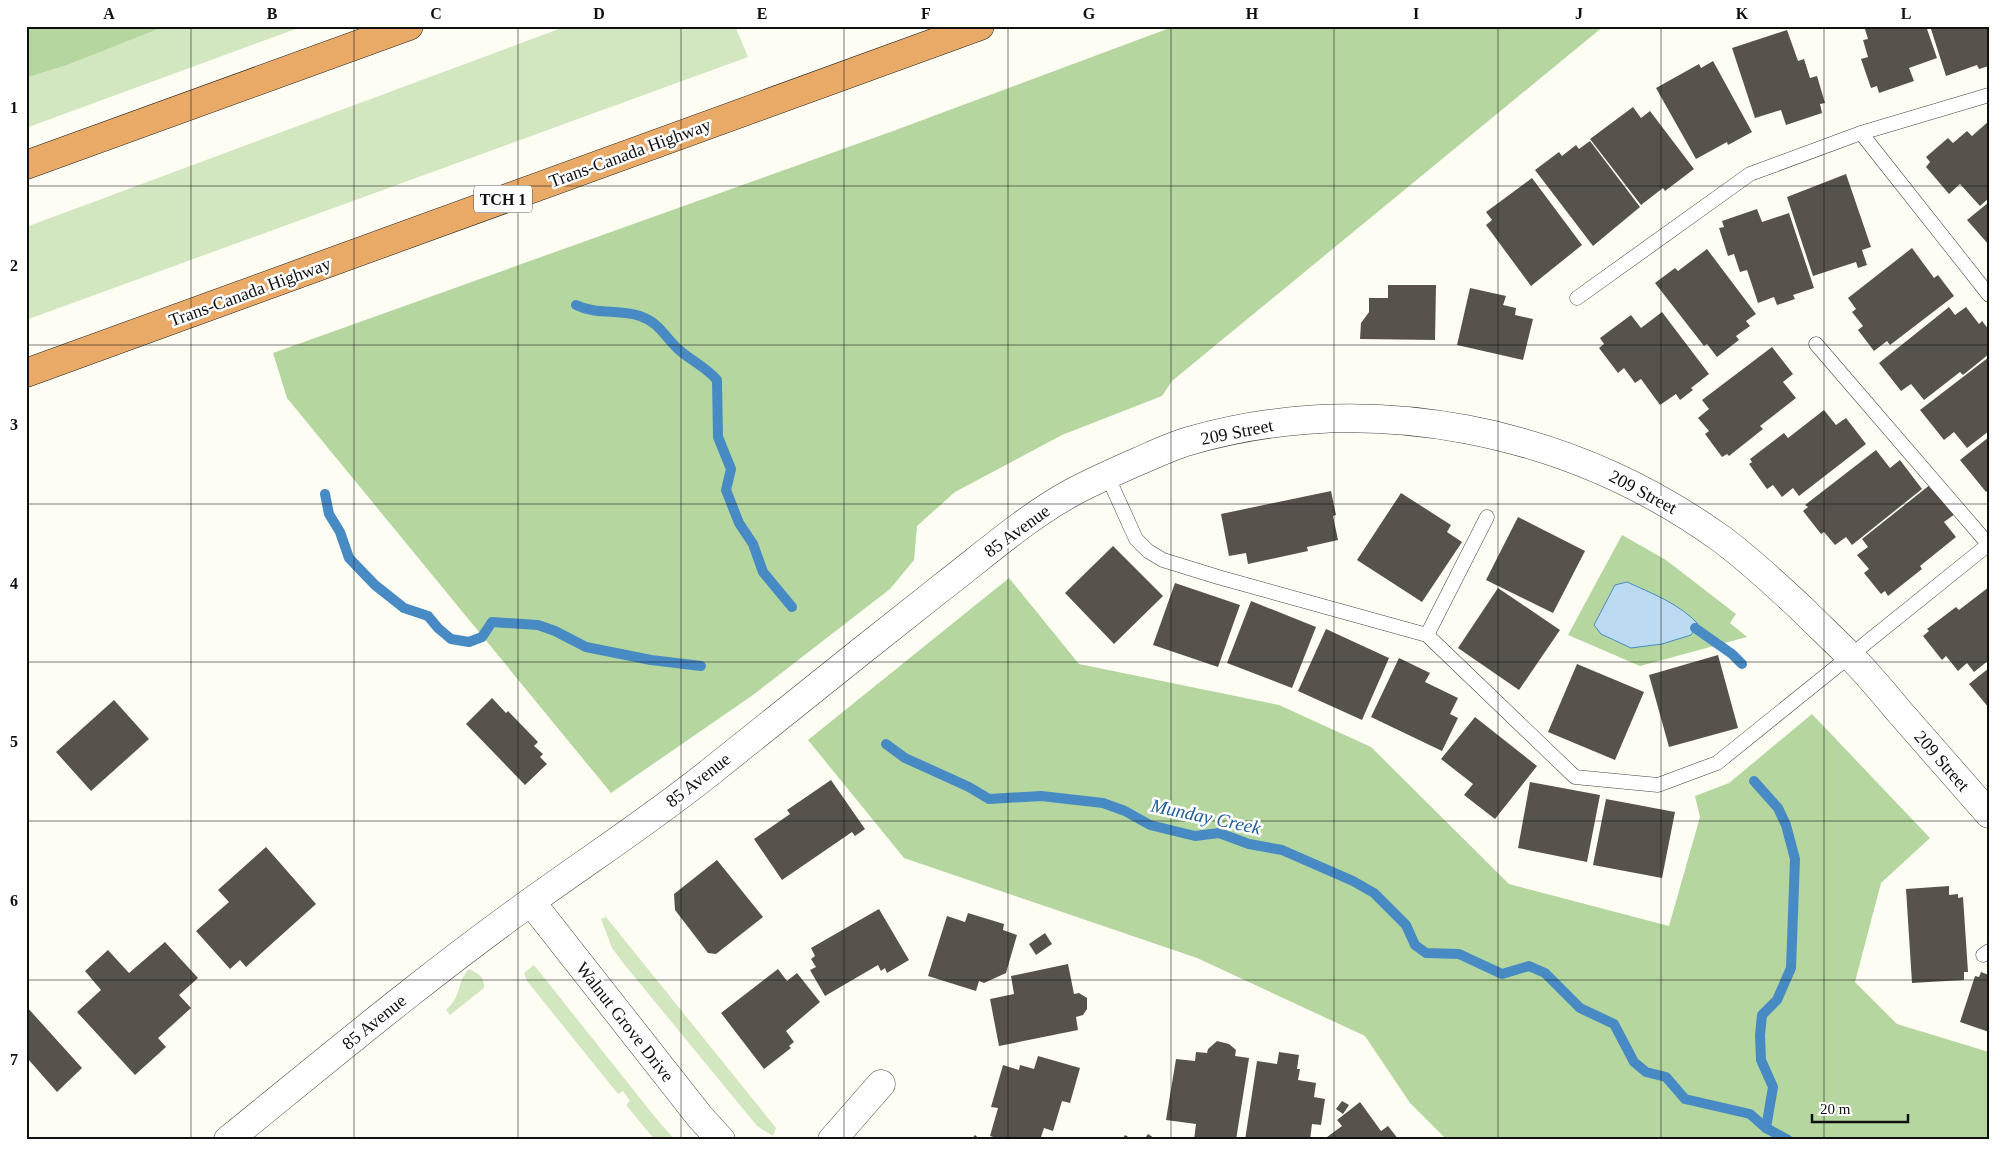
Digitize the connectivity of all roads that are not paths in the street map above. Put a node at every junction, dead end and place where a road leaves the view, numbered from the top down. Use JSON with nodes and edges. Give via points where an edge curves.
{"nodes":[{"id":1,"x":409,"y":26,"type":"edge"},
{"id":2,"x":980,"y":26,"type":"edge"},
{"id":3,"x":1989,"y":95,"type":"edge"},
{"id":4,"x":1861,"y":133,"type":"junction"},
{"id":5,"x":26,"y":165,"type":"edge"},
{"id":6,"x":1989,"y":295,"type":"edge"},
{"id":7,"x":1577,"y":298,"type":"dead end"},
{"id":8,"x":1816,"y":344,"type":"dead end"},
{"id":9,"x":26,"y":373,"type":"edge"},
{"id":10,"x":1182,"y":443,"type":"joint"},
{"id":11,"x":1107,"y":475,"type":"junction"},
{"id":12,"x":1487,"y":517,"type":"dead end"},
{"id":13,"x":1989,"y":544,"type":"edge"},
{"id":14,"x":1427,"y":635,"type":"junction"},
{"id":15,"x":1851,"y":656,"type":"junction"},
{"id":16,"x":1989,"y":814,"type":"edge"},
{"id":17,"x":531,"y":902,"type":"junction"},
{"id":18,"x":881,"y":1084,"type":"dead end"},
{"id":19,"x":228,"y":1140,"type":"edge"},
{"id":20,"x":721,"y":1140,"type":"edge"},
{"id":21,"x":832,"y":1140,"type":"edge"}],
"edges":[{"from":1,"to":5,"type":"highway"},
{"from":2,"to":9,"type":"highway","name":"Trans-Canada Highway","number":"TCH 1"},
{"from":3,"to":4,"type":"lane"},
{"from":4,"to":6,"type":"lane"},
{"from":4,"to":7,"type":"lane","via":[[1750,174]]},
{"from":8,"to":13,"type":"lane"},
{"from":10,"to":11,"type":"street","name":"85 Avenue"},
{"from":10,"to":15,"type":"street","name":"209 Street","via":[[1228,431],[1280,423],[1391,420],[1503,436],[1555,452],[1609,473],[1676,509],[1722,540],[1769,578]]},
{"from":11,"to":14,"type":"lane","via":[[1136,539],[1163,560]]},
{"from":11,"to":17,"type":"street","name":"85 Avenue","via":[[1070,493],[1028,521],[708,774]]},
{"from":12,"to":14,"type":"lane"},
{"from":13,"to":15,"type":"lane"},
{"from":14,"to":15,"type":"lane","via":[[1575,777],[1658,785],[1718,763]]},
{"from":15,"to":16,"type":"street","name":"209 Street"},
{"from":17,"to":19,"type":"street","name":"85 Avenue","via":[[406,997]]},
{"from":17,"to":20,"type":"street","name":"Walnut Grove Drive"},
{"from":18,"to":21,"type":"street"}]}
